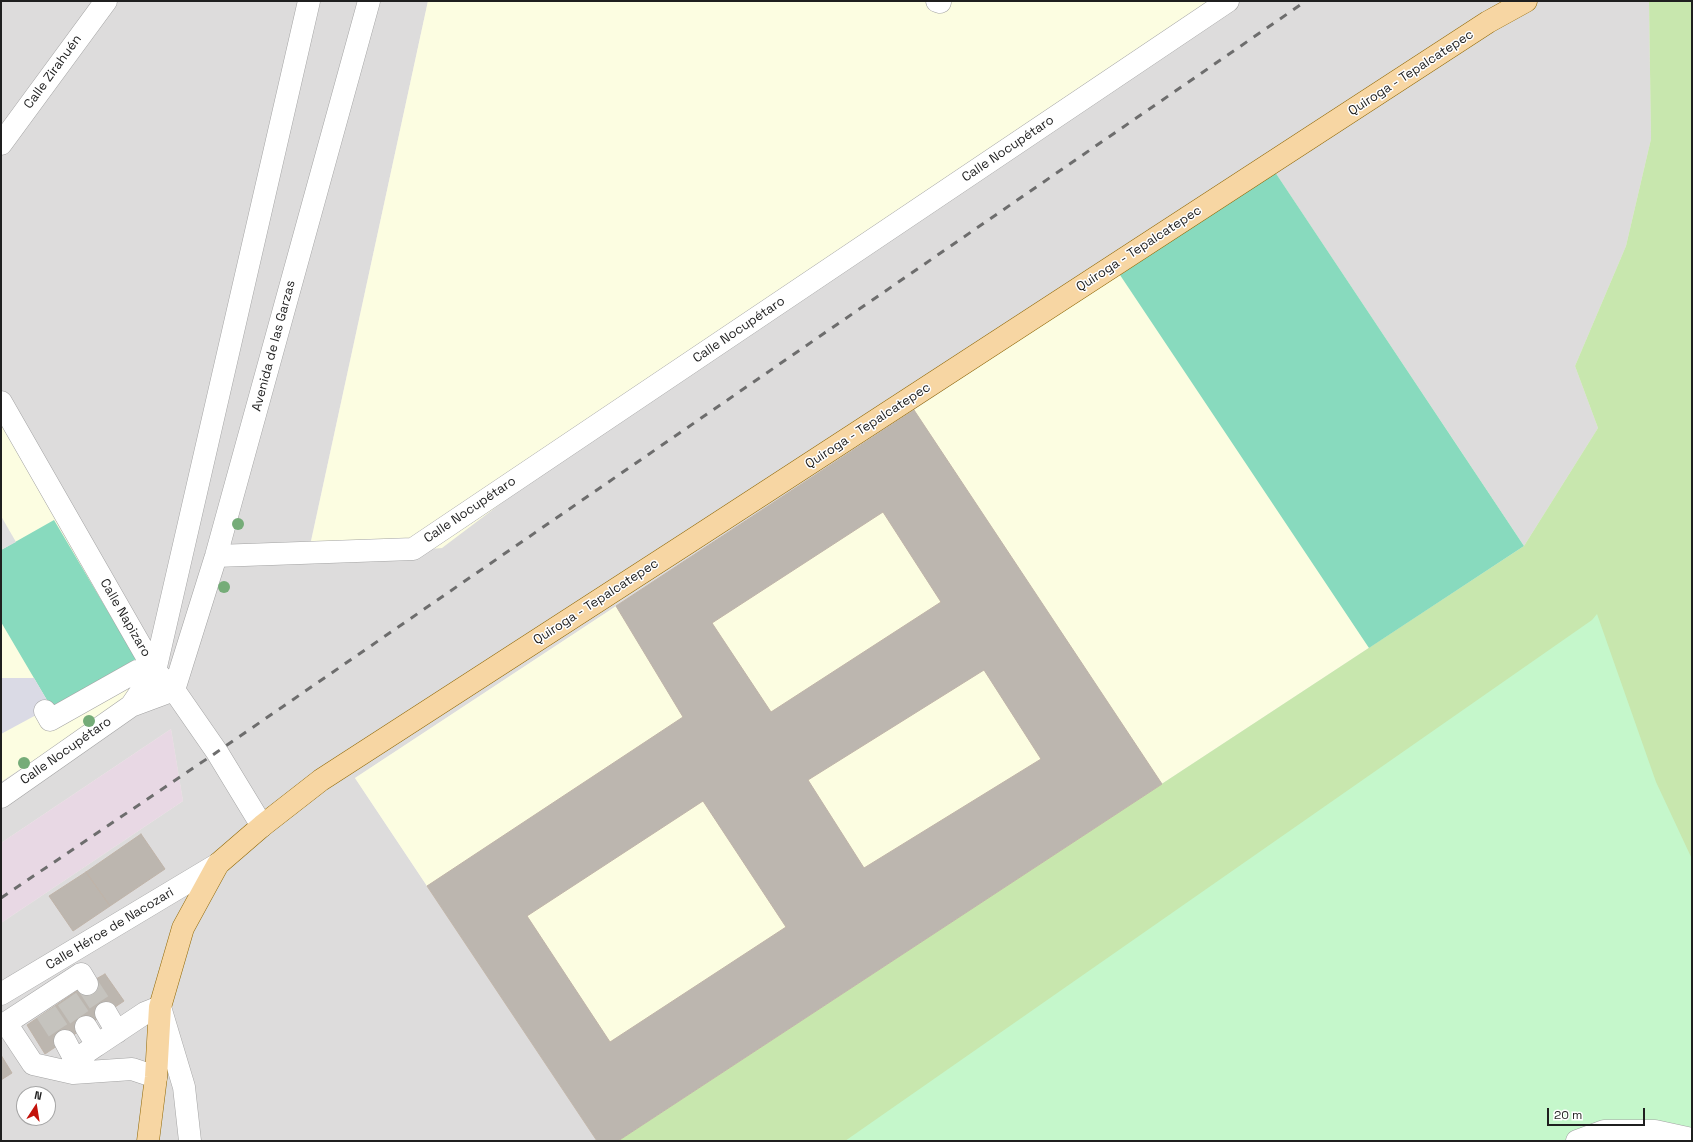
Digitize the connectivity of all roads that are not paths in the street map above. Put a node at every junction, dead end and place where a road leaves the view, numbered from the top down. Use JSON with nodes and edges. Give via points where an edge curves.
{"nodes":[{"id":1,"x":106,"y":1,"type":"edge"},
{"id":2,"x":309,"y":1,"type":"edge"},
{"id":3,"x":370,"y":1,"type":"edge"},
{"id":4,"x":1228,"y":1,"type":"edge"},
{"id":5,"x":1526,"y":1,"type":"edge"},
{"id":6,"x":1,"y":144,"type":"edge"},
{"id":7,"x":1,"y":402,"type":"edge"},
{"id":8,"x":216,"y":556,"type":"junction"},
{"id":9,"x":152,"y":666,"type":"junction"},
{"id":10,"x":174,"y":690,"type":"junction"},
{"id":11,"x":131,"y":706,"type":"junction"},
{"id":12,"x":45,"y":711,"type":"dead end"},
{"id":13,"x":1,"y":797,"type":"edge"},
{"id":14,"x":262,"y":826,"type":"junction"},
{"id":15,"x":218,"y":864,"type":"junction"},
{"id":16,"x":87,"y":984,"type":"tunnel mouth"},
{"id":17,"x":1,"y":994,"type":"edge"},
{"id":18,"x":160,"y":1007,"type":"junction"},
{"id":19,"x":106,"y":1013,"type":"tunnel mouth"},
{"id":20,"x":117,"y":1032,"type":"junction"},
{"id":21,"x":65,"y":1041,"type":"tunnel mouth"},
{"id":22,"x":156,"y":1077,"type":"junction"},
{"id":23,"x":1692,"y":1139,"type":"edge"},
{"id":24,"x":148,"y":1141,"type":"edge"},
{"id":25,"x":190,"y":1141,"type":"edge"},
{"id":26,"x":1577,"y":1141,"type":"edge"}],
"edges":[{"from":1,"to":6,"type":"street","name":"Calle Zirahuén"},
{"from":2,"to":9,"type":"street"},
{"from":3,"to":8,"type":"street","name":"Avenida de las Garzas"},
{"from":4,"to":8,"type":"street","name":"Calle Nocupétaro","via":[[413,549]]},
{"from":5,"to":14,"type":"main road","name":"Quiroga - Tepalcatepec","via":[[1488,22],[321,780]]},
{"from":7,"to":9,"type":"street","name":"Calle Napizaro"},
{"from":8,"to":10,"type":"street","name":"Avenida de las Garzas"},
{"from":9,"to":10,"type":"street","name":"Calle Napizaro"},
{"from":9,"to":11,"type":"street","name":"Calle Nocupétaro"},
{"from":9,"to":12,"type":"street","via":[[152,675],[137,671],[50,720]]},
{"from":10,"to":11,"type":"street","name":"Calle Nocupétaro"},
{"from":10,"to":14,"type":"street","name":"Calle Napizaro","via":[[217,752]]},
{"from":11,"to":13,"type":"street","name":"Calle Nocupétaro"},
{"from":14,"to":15,"type":"main road","name":"Quiroga - Tepalcatepec"},
{"from":15,"to":17,"type":"street","name":"Calle Héroe de Nacozari"},
{"from":15,"to":18,"type":"main road","via":[[183,928]]},
{"from":16,"to":22,"type":"street","via":[[81,974],[64,993],[43,1007],[6,1023],[33,1064],[73,1073],[132,1069]]},
{"from":18,"to":20,"type":"street","via":[[145,1012]]},
{"from":18,"to":22,"type":"main road"},
{"from":18,"to":25,"type":"street","via":[[184,1086]]},
{"from":19,"to":20,"type":"street"},
{"from":20,"to":21,"type":"street","via":[[92,1036],[75,1060]]},
{"from":22,"to":24,"type":"main road"},
{"from":23,"to":26,"type":"street","via":[[1655,1131],[1604,1131]]}]}
